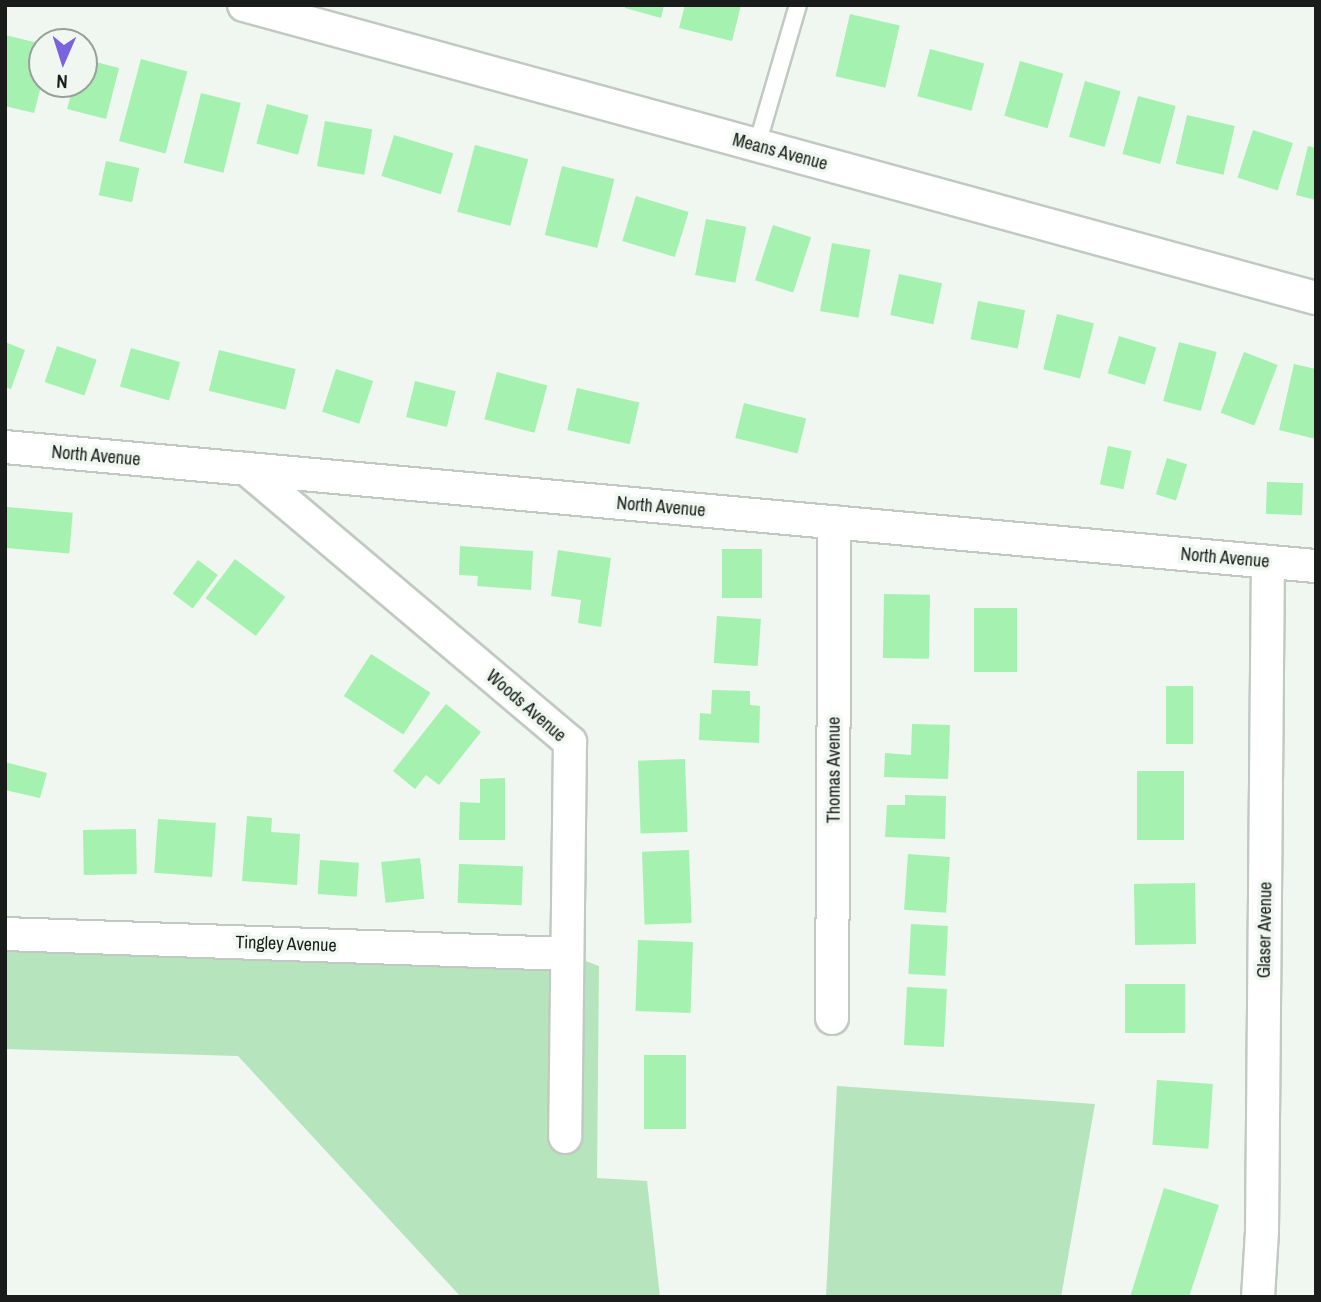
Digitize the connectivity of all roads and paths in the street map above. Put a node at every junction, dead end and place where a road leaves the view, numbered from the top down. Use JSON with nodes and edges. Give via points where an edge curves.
{"nodes":[{"id":1,"x":244,"y":5,"type":"edge"},
{"id":2,"x":798,"y":5,"type":"edge"},
{"id":3,"x":757,"y":145,"type":"junction"},
{"id":4,"x":1316,"y":298,"type":"edge"},
{"id":5,"x":5,"y":447,"type":"edge"},
{"id":6,"x":247,"y":469,"type":"junction"},
{"id":7,"x":835,"y":522,"type":"junction"},
{"id":8,"x":1268,"y":562,"type":"junction"},
{"id":9,"x":1316,"y":566,"type":"edge"},
{"id":10,"x":5,"y":933,"type":"edge"},
{"id":11,"x":567,"y":954,"type":"junction"},
{"id":12,"x":832,"y":1018,"type":"dead end"},
{"id":13,"x":565,"y":1137,"type":"dead end"},
{"id":14,"x":1258,"y":1297,"type":"edge"}],
"edges":[{"from":1,"to":3,"type":"street","name":"Means Avenue"},
{"from":2,"to":3,"type":"lane"},
{"from":3,"to":4,"type":"street","name":"Means Avenue"},
{"from":5,"to":6,"type":"street","name":"North Avenue"},
{"from":6,"to":7,"type":"street","name":"North Avenue"},
{"from":6,"to":11,"type":"street","name":"Woods Avenue","via":[[570,741]]},
{"from":7,"to":8,"type":"street","name":"North Avenue"},
{"from":7,"to":12,"type":"street","name":"Thomas Avenue"},
{"from":8,"to":9,"type":"street","name":"North Avenue"},
{"from":8,"to":14,"type":"street","name":"Glaser Avenue"},
{"from":10,"to":11,"type":"street","name":"Tingley Avenue"},
{"from":11,"to":13,"type":"street","name":"Woods Avenue"}]}
